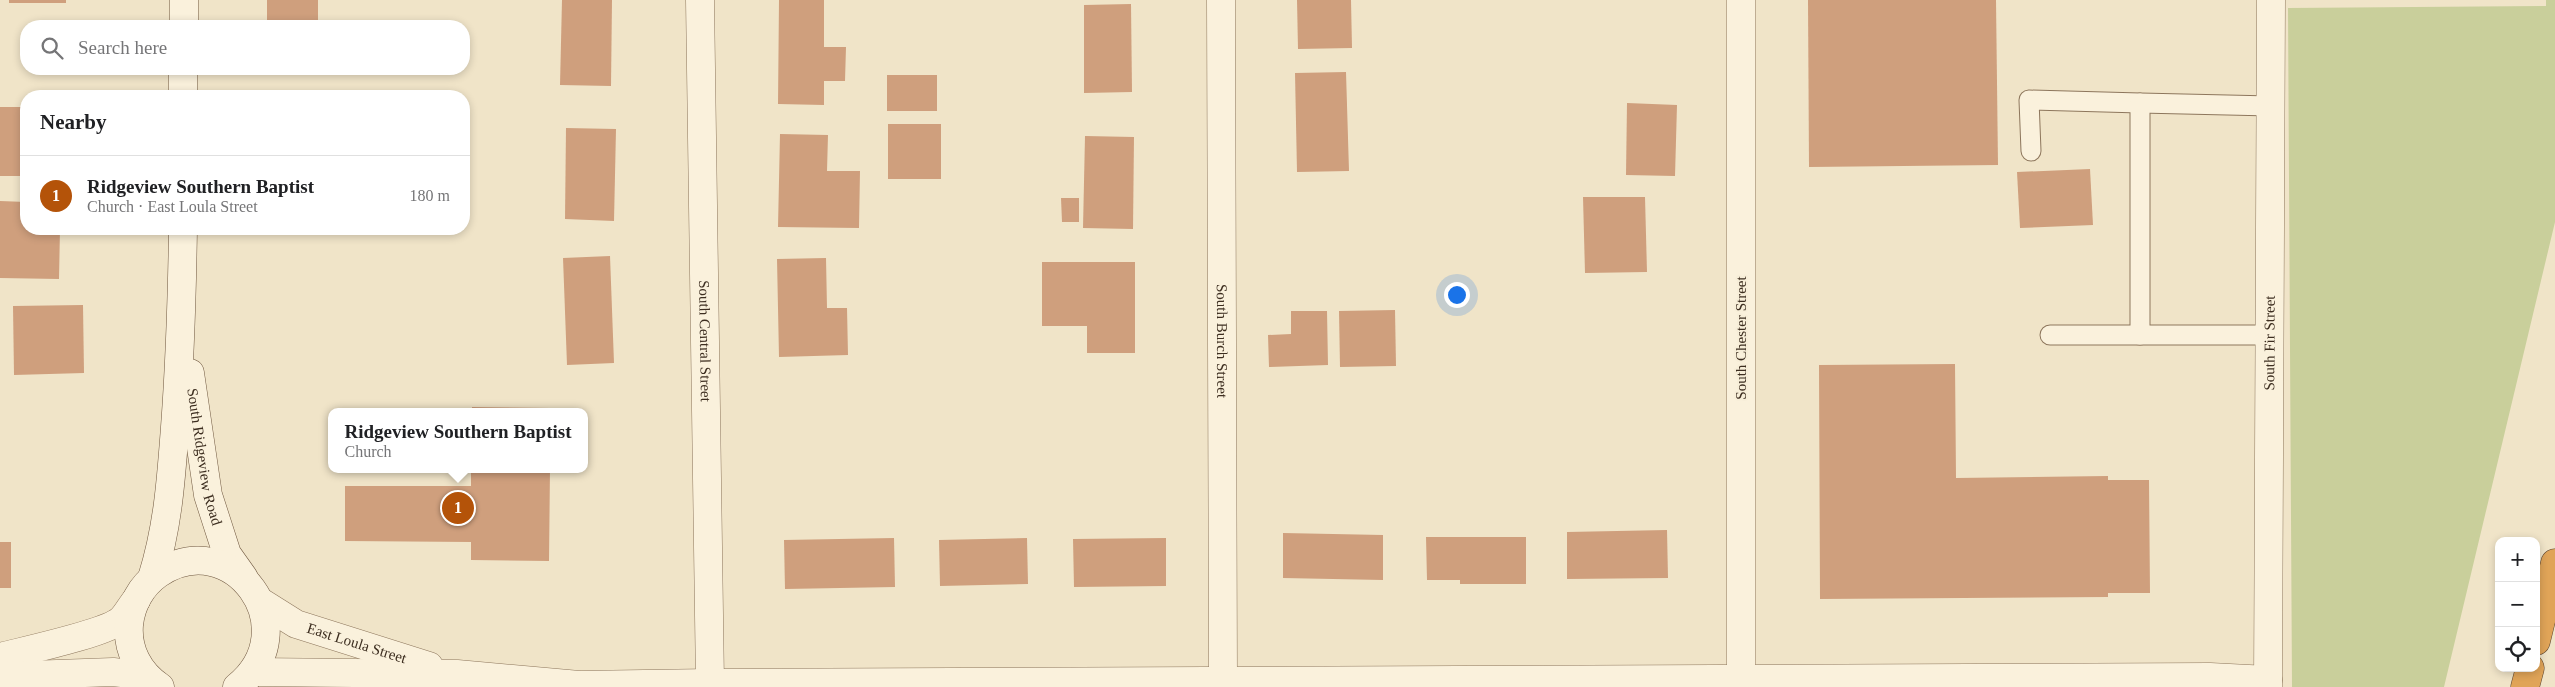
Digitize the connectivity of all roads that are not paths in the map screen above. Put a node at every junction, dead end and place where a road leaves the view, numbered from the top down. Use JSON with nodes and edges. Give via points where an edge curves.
{"nodes":[{"id":1,"x":184,"y":0,"type":"edge"},
{"id":2,"x":700,"y":0,"type":"edge"},
{"id":3,"x":1221,"y":0,"type":"edge"},
{"id":4,"x":1742,"y":0,"type":"edge"},
{"id":5,"x":2271,"y":0,"type":"edge"},
{"id":6,"x":184,"y":20,"type":"edge"},
{"id":7,"x":184,"y":75,"type":"edge"},
{"id":8,"x":183,"y":90,"type":"edge"},
{"id":9,"x":2140,"y":103,"type":"junction"},
{"id":10,"x":2271,"y":106,"type":"junction"},
{"id":11,"x":2031,"y":151,"type":"dead end"},
{"id":12,"x":183,"y":235,"type":"edge"},
{"id":13,"x":182,"y":324,"type":"junction"},
{"id":14,"x":2050,"y":335,"type":"dead end"},
{"id":15,"x":2140,"y":335,"type":"junction"},
{"id":16,"x":2269,"y":335,"type":"junction"},
{"id":17,"x":2555,"y":563,"type":"edge"},
{"id":18,"x":152,"y":578,"type":"junction"},
{"id":19,"x":253,"y":592,"type":"junction"},
{"id":20,"x":136,"y":600,"type":"junction"},
{"id":21,"x":2539,"y":627,"type":"edge"},
{"id":22,"x":0,"y":657,"type":"edge"},
{"id":23,"x":2529,"y":672,"type":"edge"},
{"id":24,"x":457,"y":674,"type":"junction"},
{"id":25,"x":0,"y":676,"type":"edge"},
{"id":26,"x":1741,"y":676,"type":"junction"},
{"id":27,"x":245,"y":680,"type":"edge"},
{"id":28,"x":1223,"y":681,"type":"junction"},
{"id":29,"x":1847,"y":682,"type":"edge"},
{"id":30,"x":154,"y":683,"type":"edge"},
{"id":31,"x":710,"y":683,"type":"junction"},
{"id":32,"x":1505,"y":684,"type":"edge"},
{"id":33,"x":2268,"y":684,"type":"edge"},
{"id":34,"x":995,"y":685,"type":"edge"},
{"id":35,"x":2525,"y":687,"type":"edge"}],
"edges":[{"from":1,"to":6,"type":"street"},
{"from":2,"to":31,"type":"street","name":"South Central Street"},
{"from":3,"to":28,"type":"street","name":"South Burch Street"},
{"from":4,"to":26,"type":"street","name":"South Chester Street"},
{"from":5,"to":10,"type":"street","name":"South Fir Street"},
{"from":7,"to":8,"type":"street"},
{"from":9,"to":10,"type":"lane"},
{"from":9,"to":11,"type":"lane","via":[[2029,100]]},
{"from":9,"to":15,"type":"lane"},
{"from":10,"to":16,"type":"street","name":"South Fir Street"},
{"from":12,"to":13,"type":"street","name":"South Ridgeview Road"},
{"from":13,"to":18,"type":"street","name":"South Ridgeview Road","via":[[164,543]]},
{"from":13,"to":19,"type":"street","name":"South Ridgeview Road","via":[[208,495],[227,554]]},
{"from":14,"to":15,"type":"lane"},
{"from":15,"to":16,"type":"lane"},
{"from":16,"to":33,"type":"street","name":"South Fir Street"},
{"from":17,"to":21,"type":"highway"},
{"from":18,"to":19,"type":"street","name":"East Loula Street","via":[[174,566],[200,561],[225,567]]},
{"from":18,"to":20,"type":"street"},
{"from":19,"to":24,"type":"street","name":"East Loula Street","via":[[296,624]]},
{"from":19,"to":27,"type":"street","via":[[266,620],[266,638],[264,651]]},
{"from":20,"to":22,"type":"street","via":[[121,620],[111,625]]},
{"from":20,"to":30,"type":"street","via":[[131,613],[132,653]]},
{"from":23,"to":35,"type":"highway"},
{"from":24,"to":27,"type":"street","name":"East Loula Street"},
{"from":24,"to":31,"type":"street","name":"East Loula Street","via":[[579,685]]},
{"from":25,"to":30,"type":"street","via":[[113,672]]},
{"from":26,"to":29,"type":"street","name":"East Loula Street"},
{"from":26,"to":32,"type":"street","name":"East Loula Street"},
{"from":28,"to":32,"type":"street","name":"East Loula Street"},
{"from":28,"to":34,"type":"street","name":"East Loula Street"},
{"from":29,"to":33,"type":"street","name":"East Loula Street","via":[[2210,676]]},
{"from":31,"to":34,"type":"street","name":"East Loula Street"}]}
